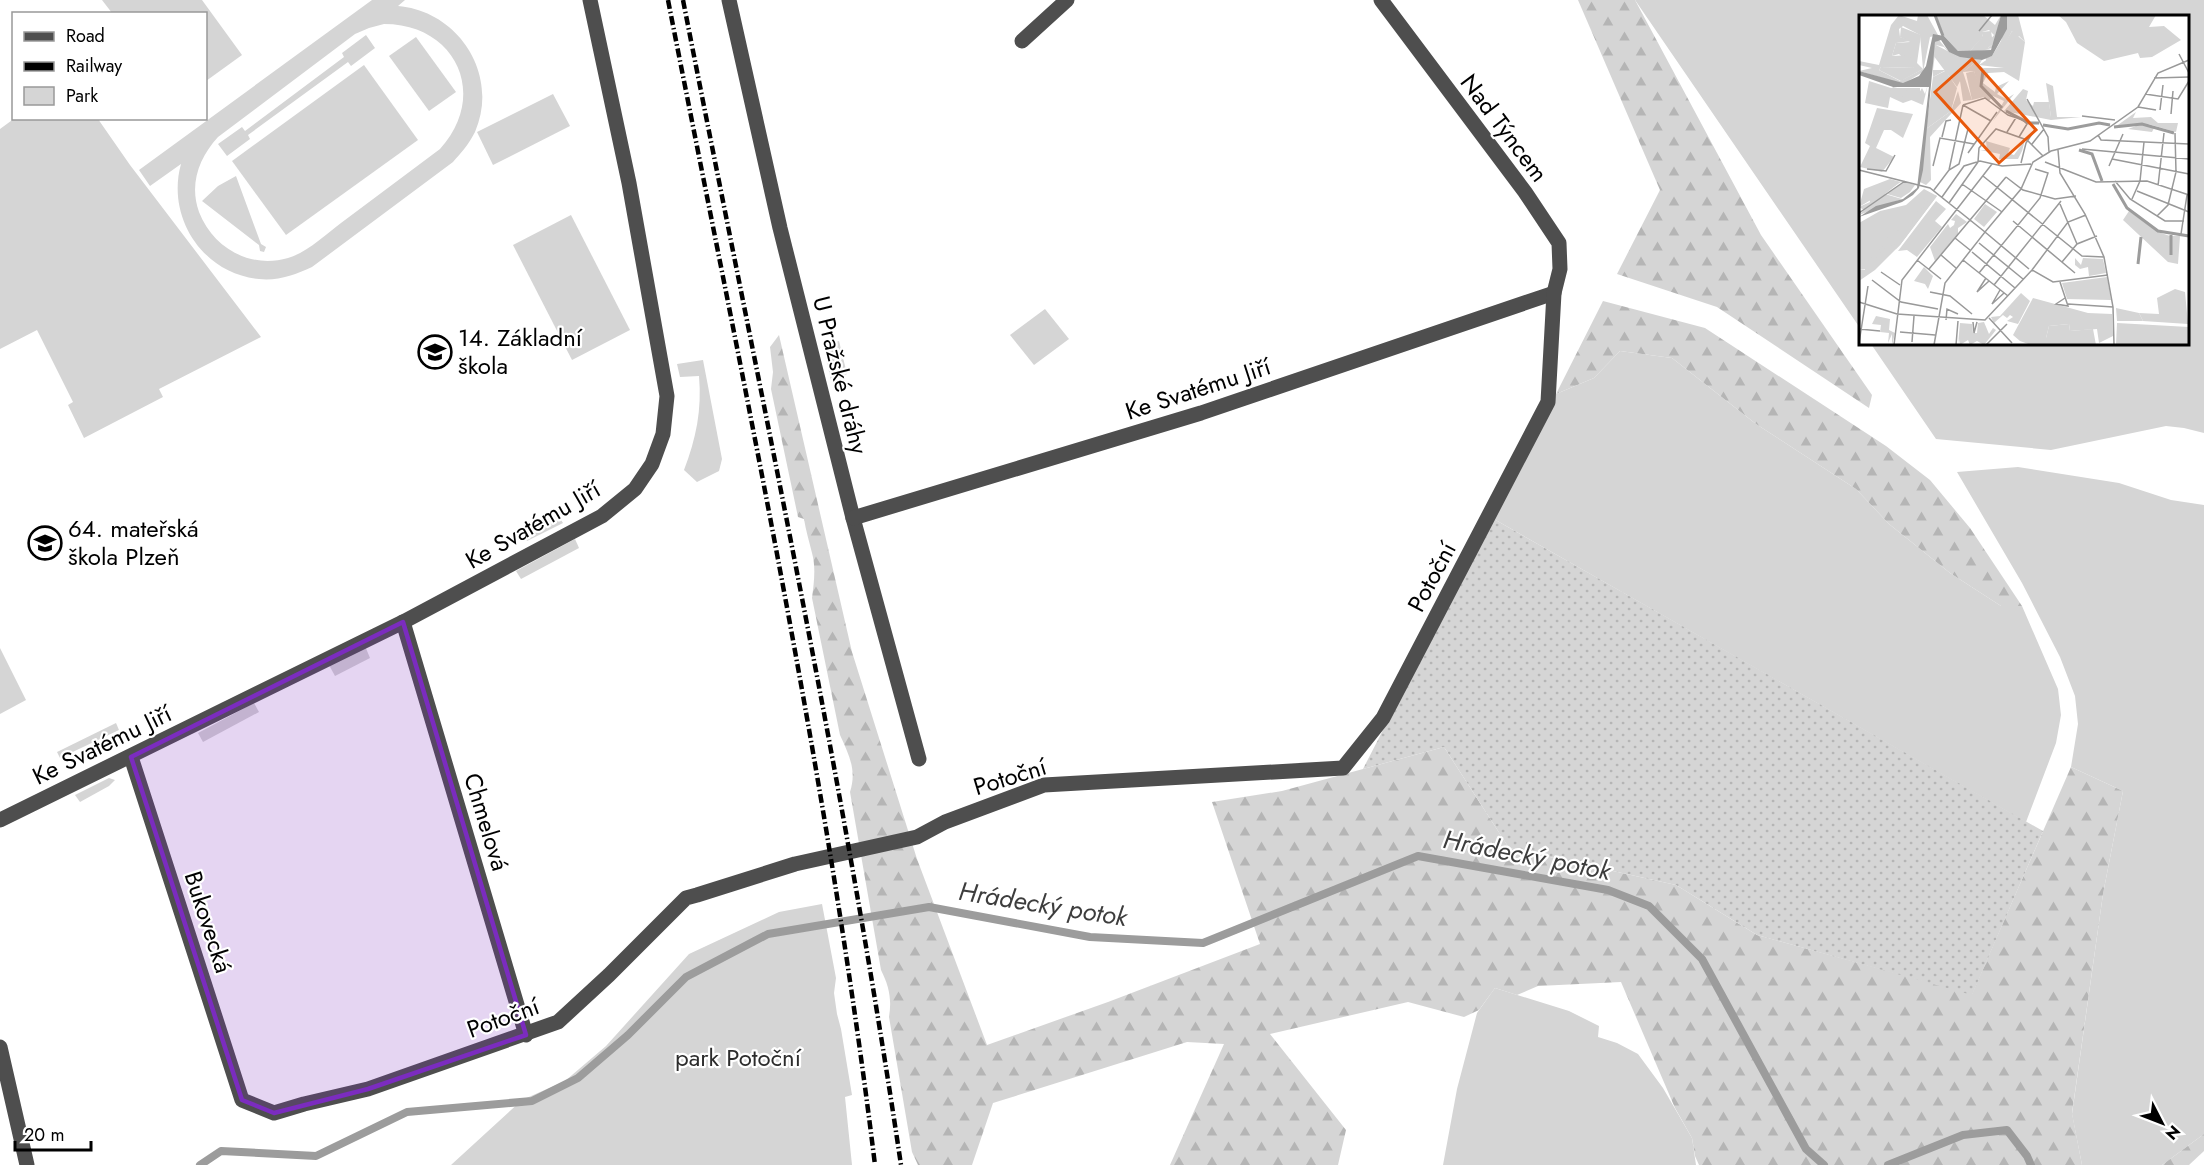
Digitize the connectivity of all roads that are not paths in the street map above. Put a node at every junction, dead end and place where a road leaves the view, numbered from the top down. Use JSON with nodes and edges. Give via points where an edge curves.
{"nodes":[{"id":1,"x":590,"y":0,"type":"edge"},
{"id":2,"x":729,"y":0,"type":"edge"},
{"id":3,"x":1067,"y":0,"type":"edge"},
{"id":4,"x":1381,"y":0,"type":"edge"},
{"id":5,"x":1022,"y":41,"type":"dead end"},
{"id":6,"x":1554,"y":293,"type":"junction"},
{"id":7,"x":853,"y":518,"type":"junction"},
{"id":8,"x":403,"y":622,"type":"junction"},
{"id":9,"x":131,"y":757,"type":"junction"},
{"id":10,"x":919,"y":759,"type":"dead end"},
{"id":11,"x":0,"y":820,"type":"edge"},
{"id":12,"x":526,"y":1035,"type":"junction"},
{"id":13,"x":0,"y":1047,"type":"edge"},
{"id":14,"x":242,"y":1100,"type":"joint"},
{"id":15,"x":27,"y":1165,"type":"edge"}],
"edges":[{"from":1,"to":8,"type":"street","name":"Ke Svatému Jiří","via":[[629,183],[667,396],[663,434],[652,464],[635,489],[602,516]]},
{"from":2,"to":7,"type":"street","name":"U Pražské dráhy","via":[[780,228]]},
{"from":3,"to":5,"type":"street"},
{"from":4,"to":6,"type":"street","name":"Nad Týncem","via":[[1559,243],[1560,269]]},
{"from":6,"to":7,"type":"street","name":"Ke Svatému Jiří","via":[[1201,413]]},
{"from":6,"to":12,"type":"street","name":"Potoční","via":[[1548,402],[1383,718],[1342,768],[1044,785],[945,822],[917,837],[795,864],[686,898],[558,1022]]},
{"from":7,"to":10,"type":"street","name":"U Pražské dráhy"},
{"from":8,"to":9,"type":"street","name":"Ke Svatému Jiří"},
{"from":8,"to":12,"type":"street","name":"Chmelová"},
{"from":9,"to":11,"type":"street","name":"Ke Svatému Jiří"},
{"from":9,"to":14,"type":"street","name":"Bukovecká"},
{"from":12,"to":14,"type":"street","name":"Potoční","via":[[368,1089],[274,1113]]},
{"from":13,"to":15,"type":"street"}]}
